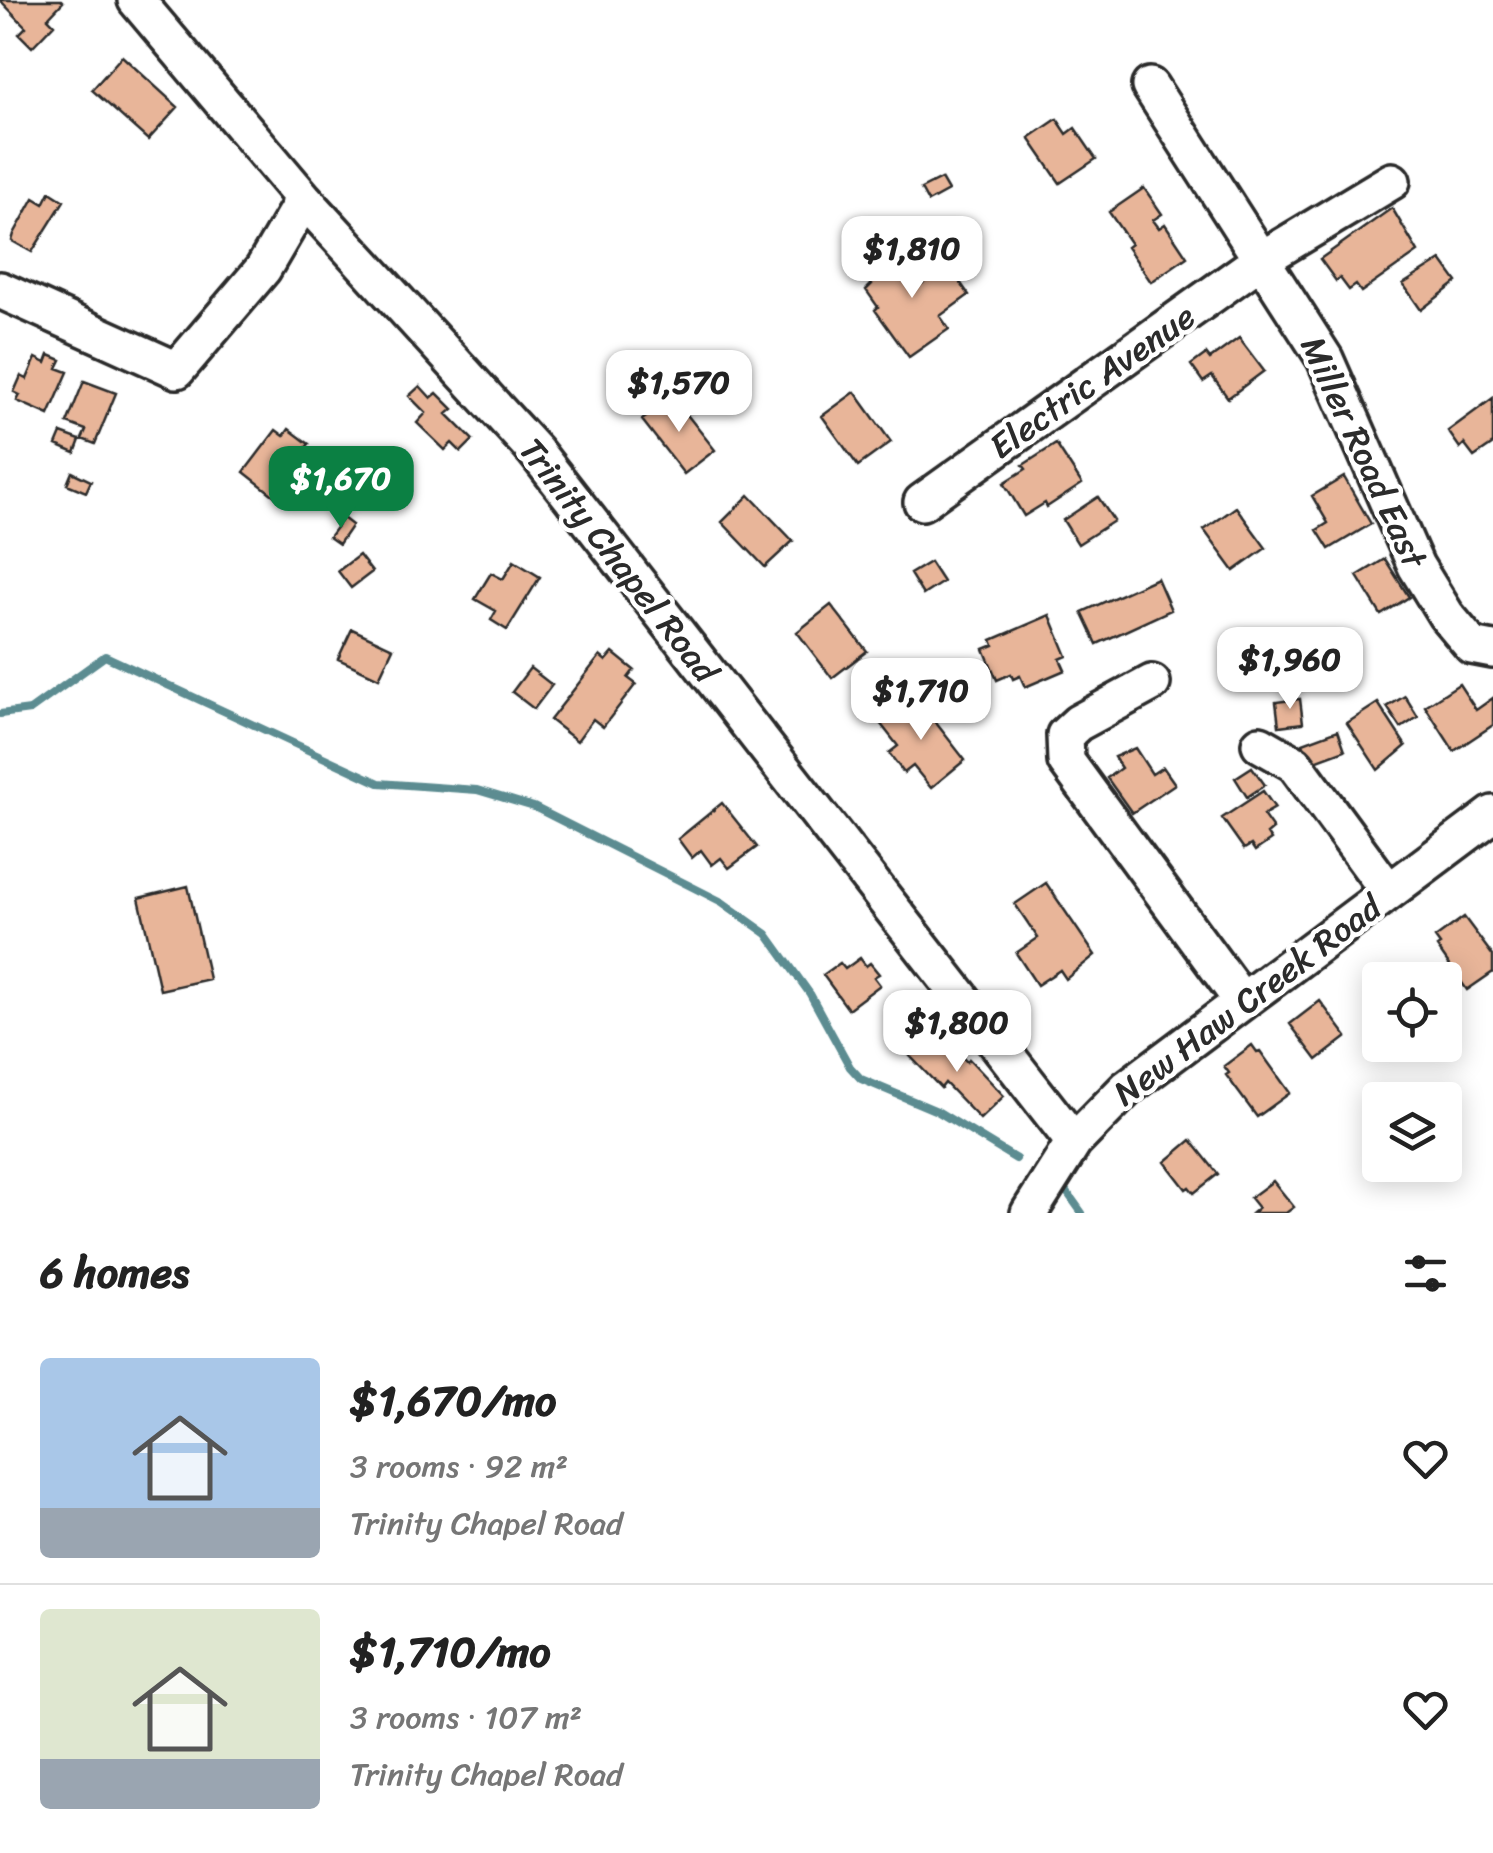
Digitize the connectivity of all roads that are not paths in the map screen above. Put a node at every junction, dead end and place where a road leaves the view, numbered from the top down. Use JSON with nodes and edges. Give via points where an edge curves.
{"nodes":[{"id":1,"x":136,"y":0,"type":"edge"},
{"id":2,"x":1150,"y":86,"type":"dead end"},
{"id":3,"x":1392,"y":180,"type":"dead end"},
{"id":4,"x":304,"y":199,"type":"junction"},
{"id":5,"x":1262,"y":260,"type":"junction"},
{"id":6,"x":0,"y":290,"type":"edge"},
{"id":7,"x":922,"y":502,"type":"dead end"},
{"id":8,"x":1493,"y":650,"type":"edge"},
{"id":9,"x":1152,"y":683,"type":"dead end"},
{"id":10,"x":1260,"y":744,"type":"dead end"},
{"id":11,"x":1493,"y":814,"type":"edge"},
{"id":12,"x":1388,"y":892,"type":"junction"},
{"id":13,"x":1242,"y":1001,"type":"junction"},
{"id":14,"x":1074,"y":1142,"type":"junction"},
{"id":15,"x":1028,"y":1213,"type":"edge"}],
"edges":[{"from":1,"to":4,"type":"street","name":"Trinity Chapel Road"},
{"from":2,"to":5,"type":"street","name":"Miller Road East"},
{"from":3,"to":5,"type":"street","name":"Electric Avenue"},
{"from":4,"to":6,"type":"street","via":[[263,269],[177,370]]},
{"from":4,"to":14,"type":"street","name":"Trinity Chapel Road","via":[[535,450]]},
{"from":5,"to":7,"type":"street","name":"Electric Avenue"},
{"from":5,"to":8,"type":"street","name":"Miller Road East","via":[[1325,359],[1416,566],[1472,646]]},
{"from":9,"to":13,"type":"street","via":[[1078,723],[1065,735],[1066,760]]},
{"from":10,"to":12,"type":"street","via":[[1296,764]]},
{"from":11,"to":12,"type":"street","name":"New Haw Creek Road"},
{"from":12,"to":13,"type":"street","name":"New Haw Creek Road"},
{"from":13,"to":14,"type":"street","name":"New Haw Creek Road","via":[[1128,1088]]},
{"from":14,"to":15,"type":"street","name":"New Haw Creek Road"}]}
